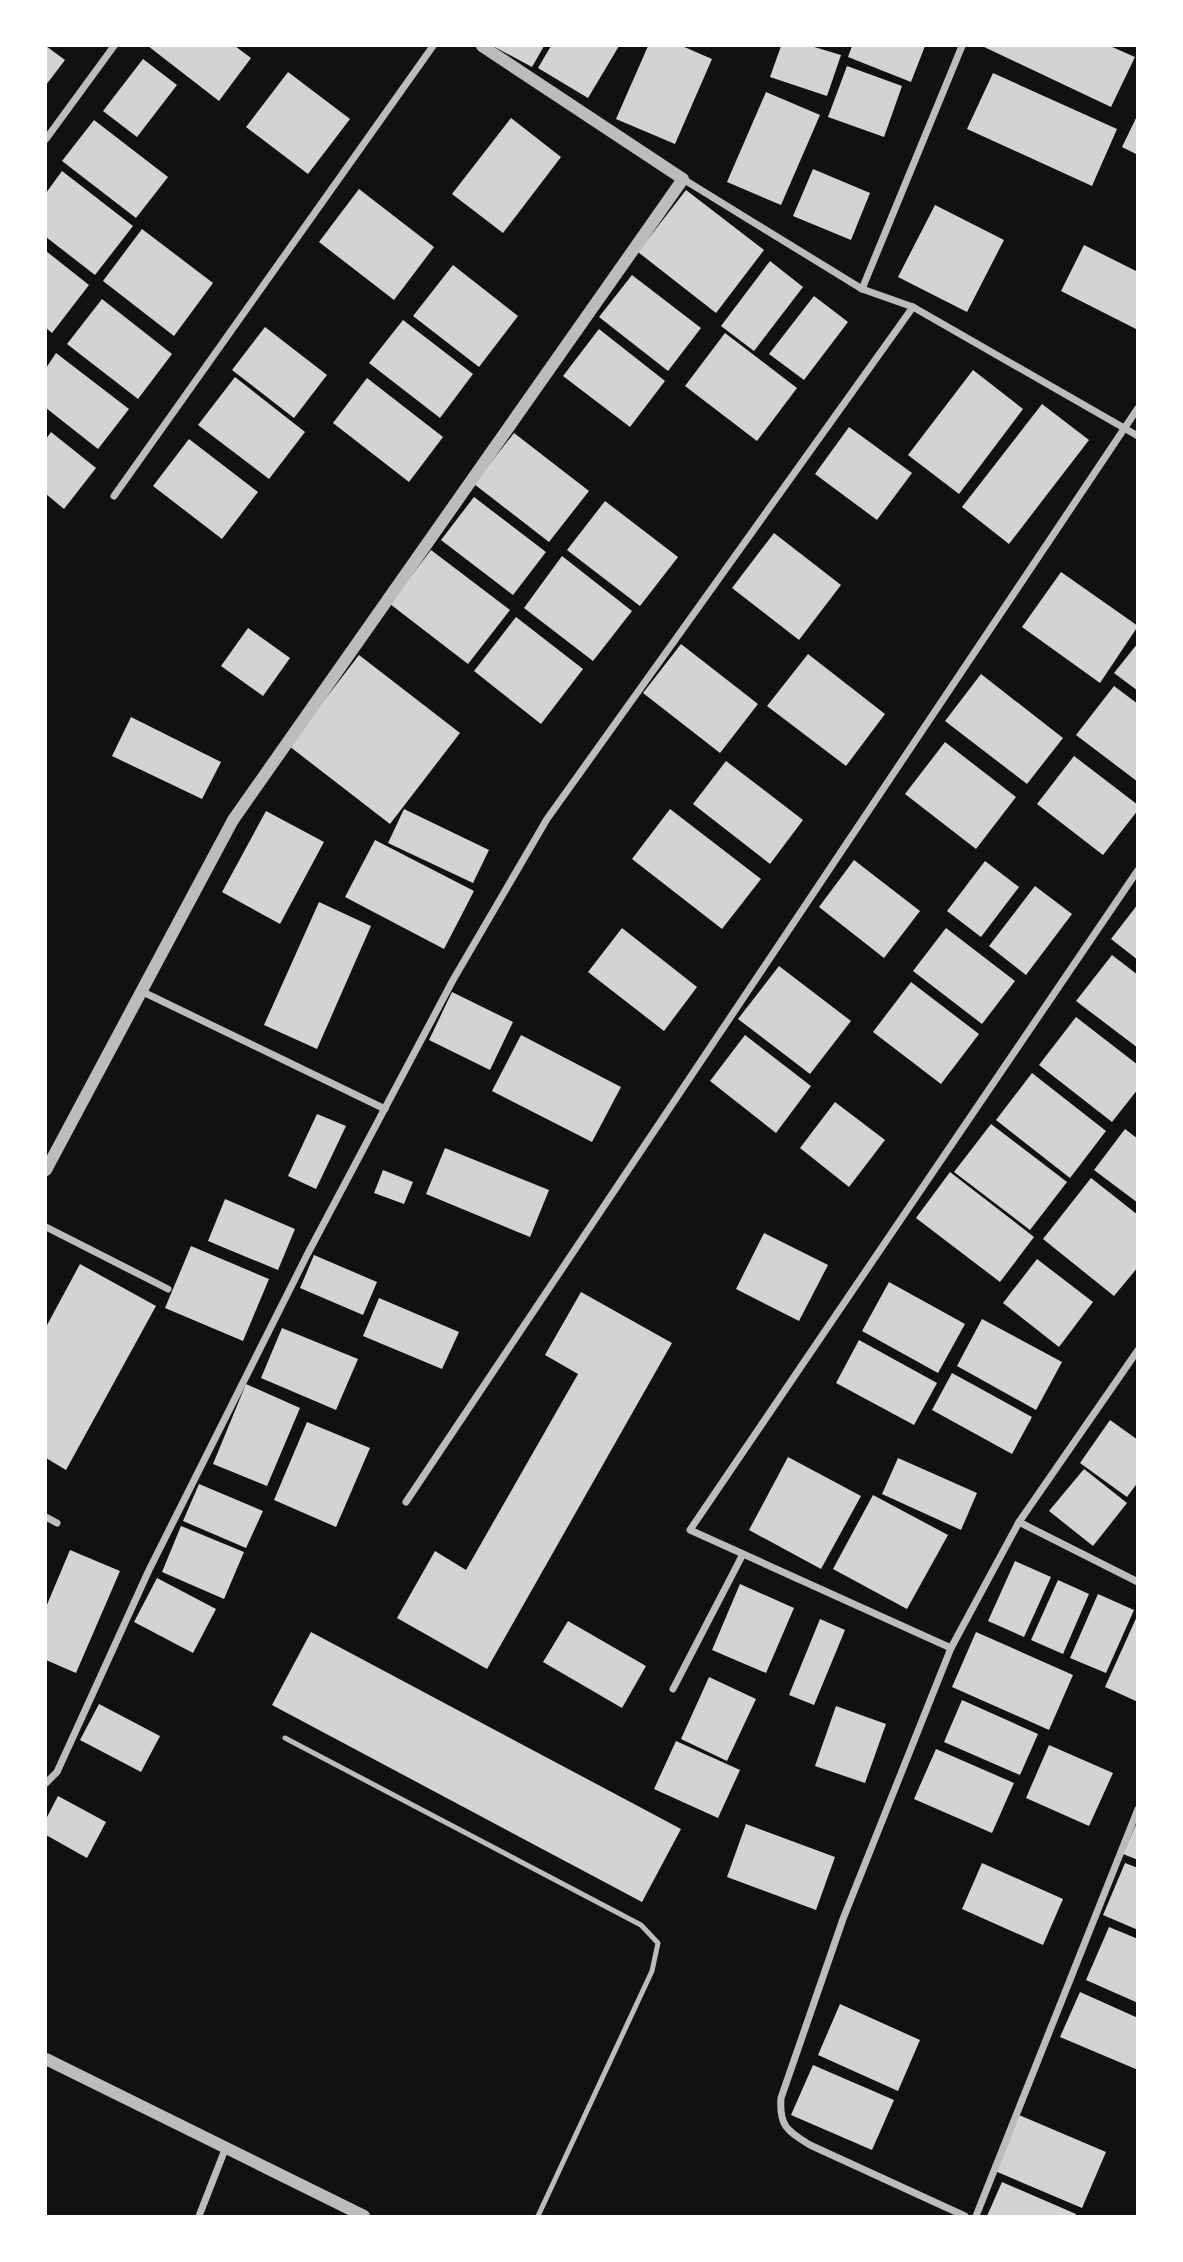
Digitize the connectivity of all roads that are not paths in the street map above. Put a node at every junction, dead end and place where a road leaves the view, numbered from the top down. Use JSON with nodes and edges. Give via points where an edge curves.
{"nodes":[{"id":1,"x":114,"y":46,"type":"edge"},
{"id":2,"x":433,"y":46,"type":"edge"},
{"id":3,"x":482,"y":46,"type":"edge"},
{"id":4,"x":962,"y":46,"type":"edge"},
{"id":5,"x":46,"y":139,"type":"edge"},
{"id":6,"x":683,"y":178,"type":"junction"},
{"id":7,"x":862,"y":289,"type":"junction"},
{"id":8,"x":913,"y":307,"type":"junction"},
{"id":9,"x":1138,"y":408,"type":"edge"},
{"id":10,"x":1123,"y":428,"type":"junction"},
{"id":11,"x":1138,"y":436,"type":"edge"},
{"id":12,"x":114,"y":496,"type":"dead end"},
{"id":13,"x":1138,"y":870,"type":"edge"},
{"id":14,"x":141,"y":991,"type":"junction"},
{"id":15,"x":385,"y":1109,"type":"junction"},
{"id":16,"x":46,"y":1170,"type":"edge"},
{"id":17,"x":46,"y":1227,"type":"edge"},
{"id":18,"x":168,"y":1289,"type":"dead end"},
{"id":19,"x":1138,"y":1350,"type":"edge"},
{"id":20,"x":406,"y":1502,"type":"dead end"},
{"id":21,"x":46,"y":1517,"type":"edge"},
{"id":22,"x":1019,"y":1522,"type":"junction"},
{"id":23,"x":57,"y":1523,"type":"dead end"},
{"id":24,"x":743,"y":1554,"type":"junction"},
{"id":25,"x":1138,"y":1582,"type":"edge"},
{"id":26,"x":951,"y":1648,"type":"junction"},
{"id":27,"x":673,"y":1689,"type":"dead end"},
{"id":28,"x":285,"y":1738,"type":"dead end"},
{"id":29,"x":46,"y":1783,"type":"edge"},
{"id":30,"x":1138,"y":1809,"type":"edge"},
{"id":31,"x":46,"y":2059,"type":"edge"},
{"id":32,"x":226,"y":2147,"type":"junction"},
{"id":33,"x":199,"y":2217,"type":"edge"},
{"id":34,"x":364,"y":2217,"type":"edge"},
{"id":35,"x":538,"y":2217,"type":"edge"},
{"id":36,"x":965,"y":2217,"type":"edge"},
{"id":37,"x":976,"y":2217,"type":"edge"}],
"edges":[{"from":1,"to":5,"type":"street"},
{"from":2,"to":12,"type":"street"},
{"from":3,"to":6,"type":"street"},
{"from":4,"to":7,"type":"street"},
{"from":6,"to":7,"type":"street"},
{"from":6,"to":14,"type":"street","via":[[233,820]]},
{"from":7,"to":8,"type":"street"},
{"from":8,"to":10,"type":"street"},
{"from":8,"to":15,"type":"street","via":[[547,819],[453,980]]},
{"from":9,"to":10,"type":"street"},
{"from":10,"to":11,"type":"street"},
{"from":10,"to":20,"type":"street"},
{"from":13,"to":24,"type":"street","via":[[690,1530]]},
{"from":14,"to":15,"type":"street"},
{"from":14,"to":16,"type":"street"},
{"from":15,"to":29,"type":"street","via":[[154,1559],[57,1772]]},
{"from":17,"to":18,"type":"street"},
{"from":19,"to":22,"type":"street"},
{"from":21,"to":23,"type":"street"},
{"from":22,"to":25,"type":"street"},
{"from":22,"to":26,"type":"street"},
{"from":24,"to":26,"type":"street"},
{"from":24,"to":27,"type":"street"},
{"from":26,"to":36,"type":"street","via":[[842,1919],[780,2098],[779,2117],[789,2132],[810,2145]]},
{"from":28,"to":35,"type":"lane","via":[[641,1925],[658,1943],[652,1971]]},
{"from":30,"to":37,"type":"street"},
{"from":31,"to":32,"type":"street"},
{"from":32,"to":33,"type":"street"},
{"from":32,"to":34,"type":"street"}]}
